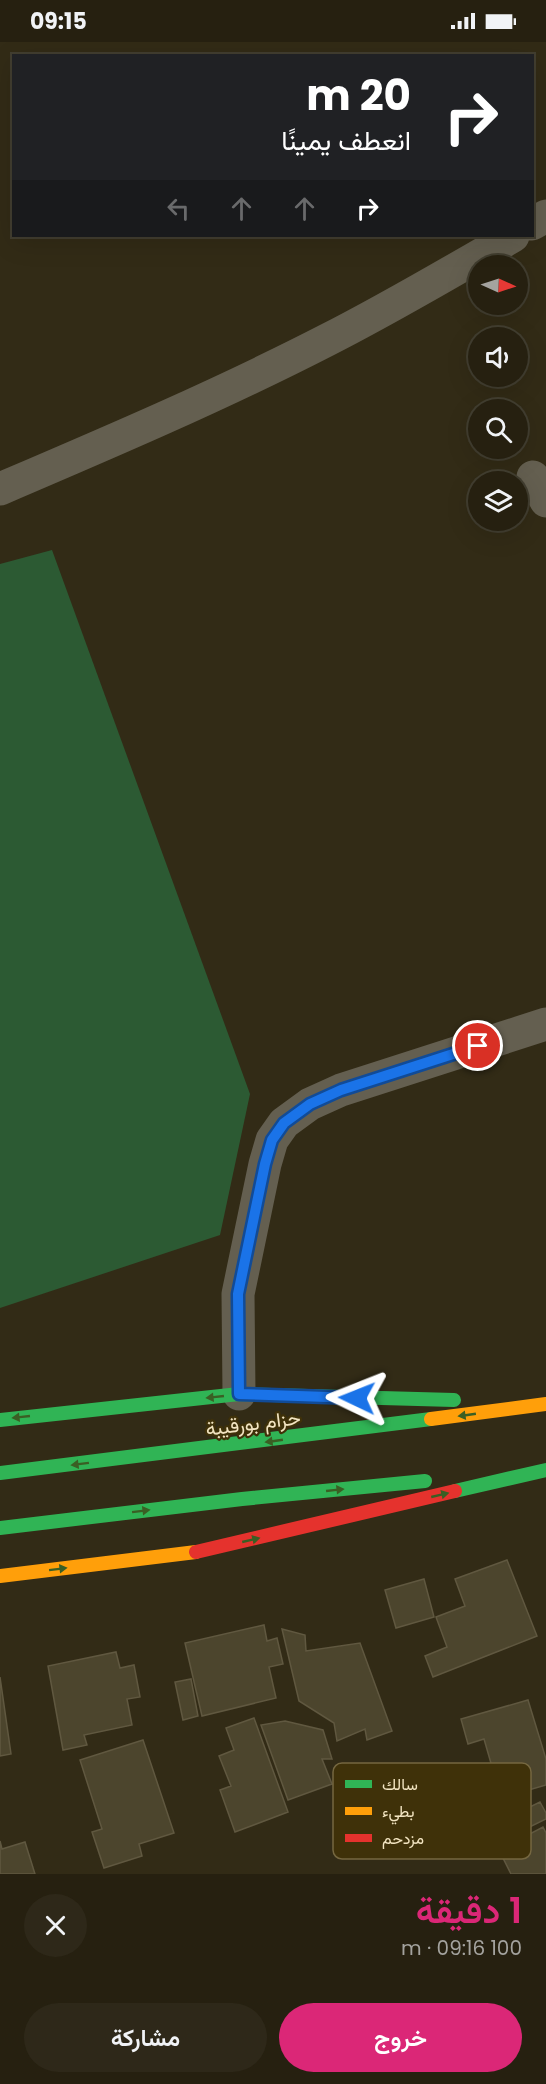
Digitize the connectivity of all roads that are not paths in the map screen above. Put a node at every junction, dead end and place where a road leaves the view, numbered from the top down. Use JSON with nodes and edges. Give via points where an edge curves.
{"nodes":[{"id":1,"x":511,"y":237,"type":"edge"},
{"id":2,"x":0,"y":489,"type":"edge"},
{"id":3,"x":546,"y":1024,"type":"edge"},
{"id":4,"x":239,"y":1394,"type":"junction"},
{"id":5,"x":546,"y":1404,"type":"edge"},
{"id":6,"x":0,"y":1420,"type":"edge"},
{"id":7,"x":546,"y":1469,"type":"edge"},
{"id":8,"x":0,"y":1473,"type":"edge"},
{"id":9,"x":0,"y":1528,"type":"edge"},
{"id":10,"x":0,"y":1576,"type":"edge"}],
"edges":[{"from":1,"to":2,"type":"street","via":[[326,341]]},
{"from":3,"to":4,"type":"street","via":[[341,1090],[310,1104],[284,1123],[272,1140],[265,1164],[238,1294]]},
{"from":4,"to":5,"type":"highway"},
{"from":4,"to":6,"type":"highway","one_way":true},
{"from":5,"to":8,"type":"highway","name":"حزام بورقيبة","one_way":true},
{"from":9,"to":7,"type":"highway","one_way":true,"via":[[242,1498]]},
{"from":10,"to":7,"type":"highway","one_way":true,"via":[[208,1550]]}]}
